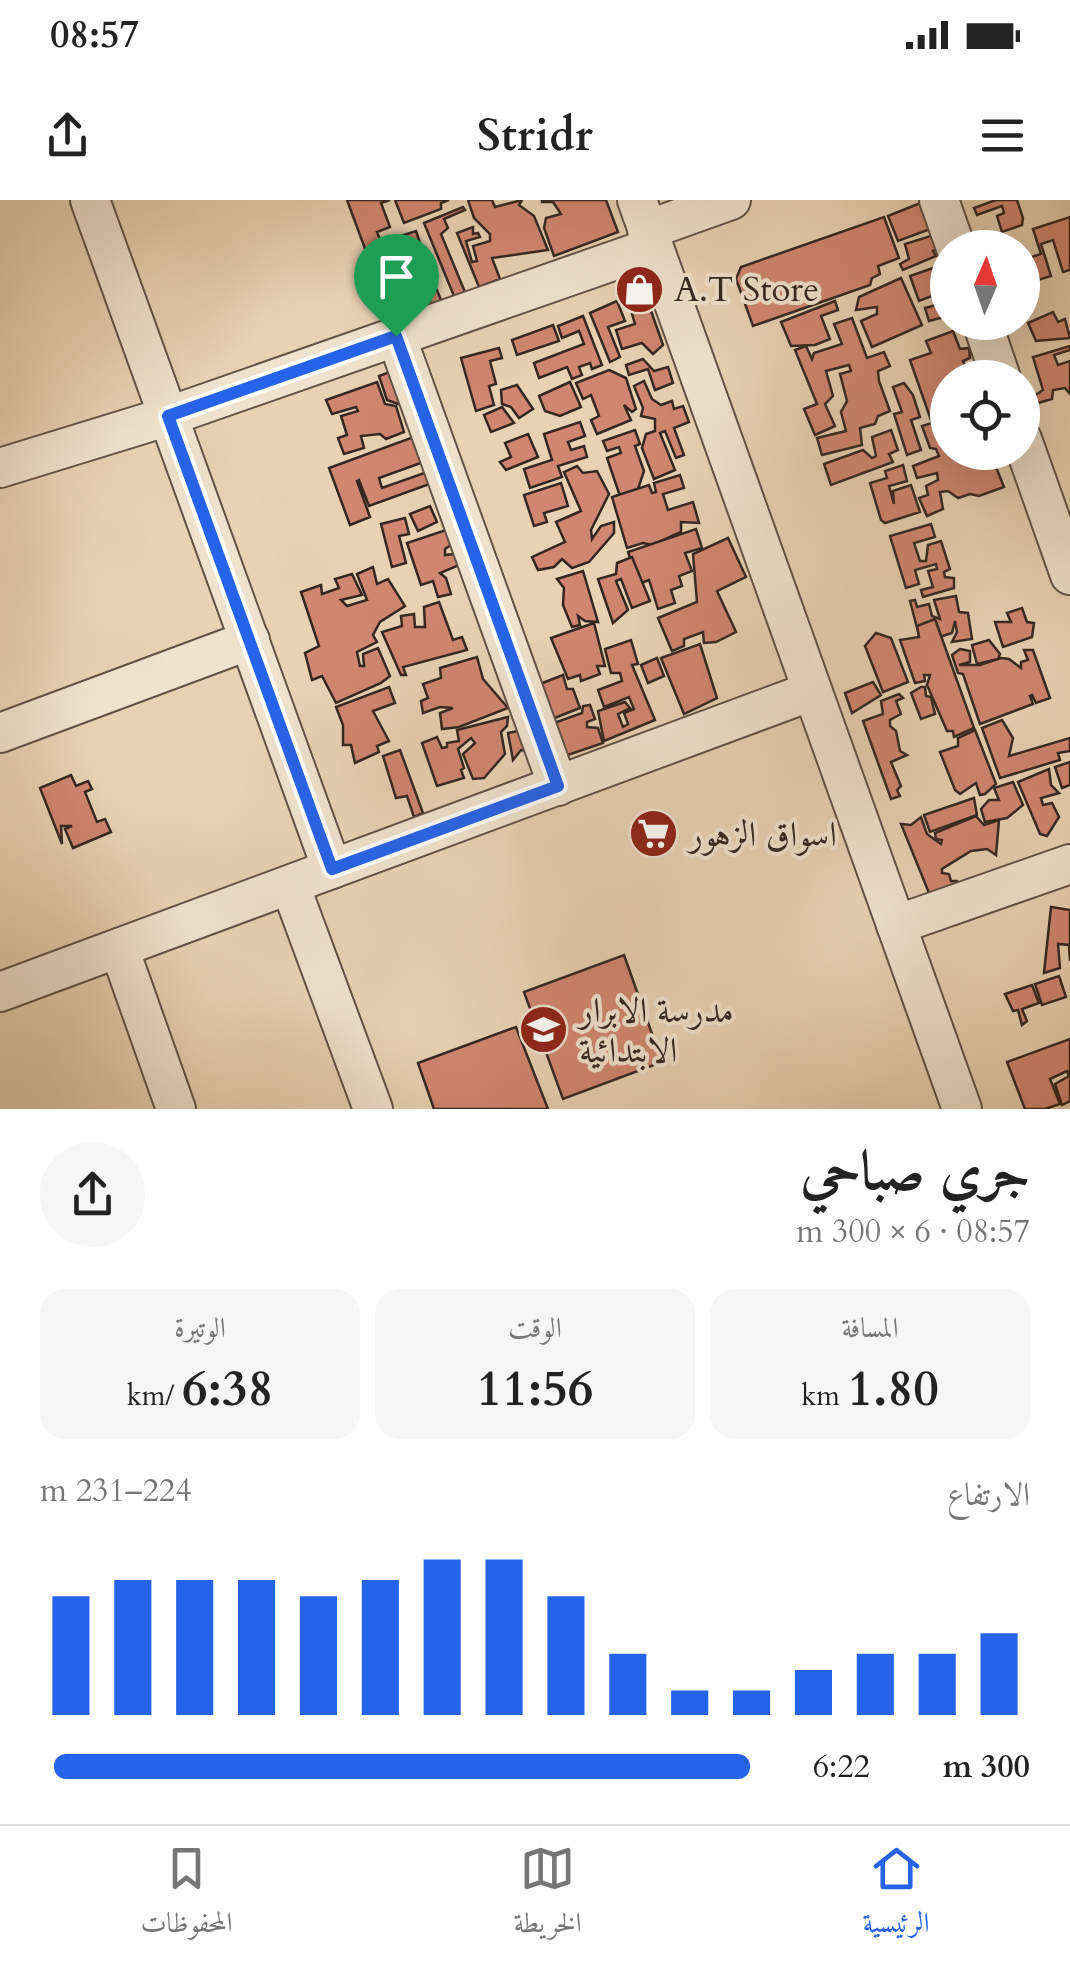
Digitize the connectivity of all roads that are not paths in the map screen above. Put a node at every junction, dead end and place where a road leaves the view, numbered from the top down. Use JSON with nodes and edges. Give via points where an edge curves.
{"nodes":[{"id":1,"x":90,"y":200,"type":"edge"},
{"id":2,"x":731,"y":200,"type":"edge"},
{"id":3,"x":939,"y":200,"type":"edge"},
{"id":4,"x":646,"y":225,"type":"edge"},
{"id":5,"x":950,"y":230,"type":"edge"},
{"id":6,"x":396,"y":336,"type":"junction"},
{"id":7,"x":168,"y":416,"type":"junction"},
{"id":8,"x":0,"y":468,"type":"edge"},
{"id":9,"x":1033,"y":470,"type":"edge"},
{"id":10,"x":1070,"y":575,"type":"edge"},
{"id":11,"x":250,"y":640,"type":"junction"},
{"id":12,"x":812,"y":692,"type":"junction"},
{"id":13,"x":0,"y":733,"type":"edge"},
{"id":14,"x":558,"y":786,"type":"junction"},
{"id":15,"x":1070,"y":864,"type":"edge"},
{"id":16,"x":332,"y":869,"type":"junction"},
{"id":17,"x":290,"y":885,"type":"junction"},
{"id":18,"x":896,"y":925,"type":"junction"},
{"id":19,"x":118,"y":948,"type":"junction"},
{"id":20,"x":0,"y":992,"type":"edge"},
{"id":21,"x":176,"y":1109,"type":"edge"},
{"id":22,"x":373,"y":1109,"type":"edge"},
{"id":23,"x":962,"y":1109,"type":"edge"}],
"edges":[{"from":1,"to":7,"type":"street"},
{"from":2,"to":4,"type":"street"},
{"from":3,"to":5,"type":"street"},
{"from":4,"to":6,"type":"street"},
{"from":4,"to":12,"type":"street"},
{"from":6,"to":7,"type":"street"},
{"from":6,"to":14,"type":"street"},
{"from":7,"to":8,"type":"street"},
{"from":7,"to":11,"type":"street"},
{"from":9,"to":10,"type":"street"},
{"from":11,"to":13,"type":"street"},
{"from":11,"to":16,"type":"street"},
{"from":12,"to":14,"type":"street"},
{"from":12,"to":18,"type":"street"},
{"from":14,"to":16,"type":"street"},
{"from":15,"to":18,"type":"street"},
{"from":16,"to":17,"type":"street"},
{"from":17,"to":19,"type":"street"},
{"from":17,"to":22,"type":"street"},
{"from":18,"to":23,"type":"street"},
{"from":19,"to":20,"type":"street"},
{"from":19,"to":21,"type":"street"}]}
